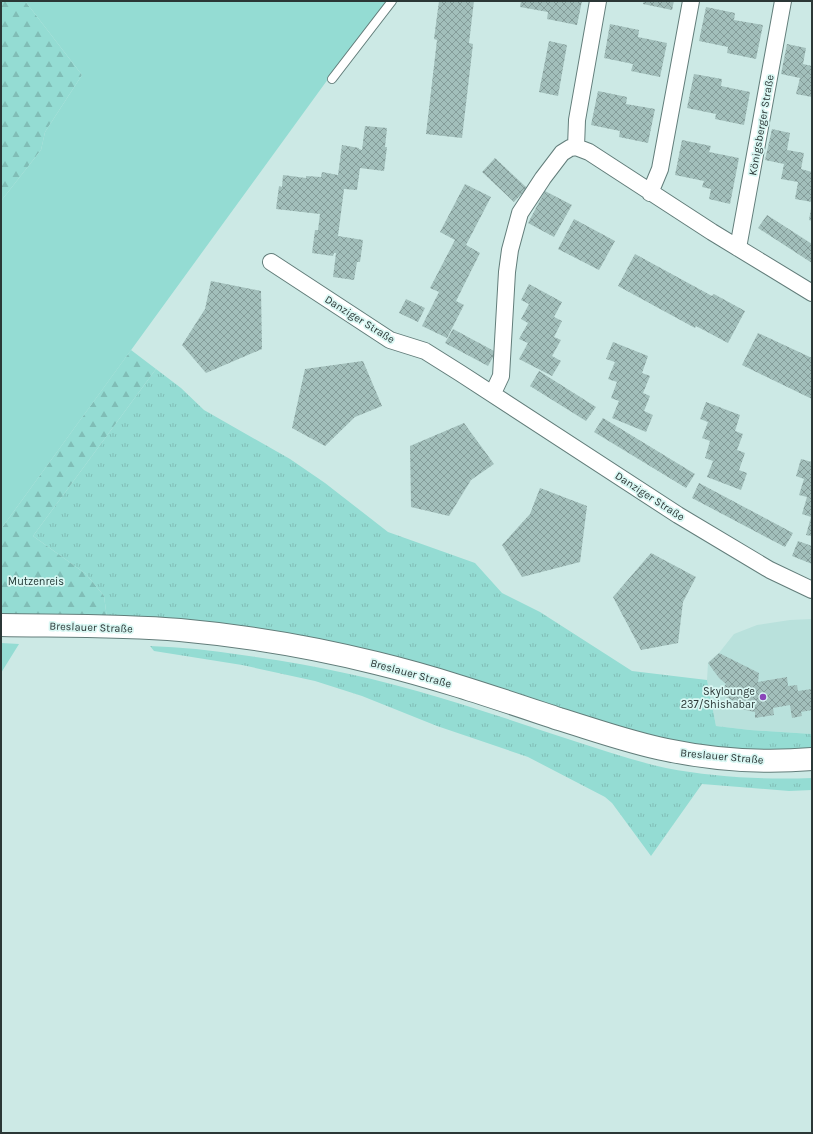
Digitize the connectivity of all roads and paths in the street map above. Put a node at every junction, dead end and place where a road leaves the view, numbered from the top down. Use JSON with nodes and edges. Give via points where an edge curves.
{"nodes":[{"id":1,"x":392,"y":1,"type":"edge"},
{"id":2,"x":598,"y":1,"type":"edge"},
{"id":3,"x":691,"y":1,"type":"edge"},
{"id":4,"x":783,"y":1,"type":"edge"},
{"id":5,"x":332,"y":79,"type":"dead end"},
{"id":6,"x":576,"y":147,"type":"junction"},
{"id":7,"x":650,"y":193,"type":"junction"},
{"id":8,"x":738,"y":248,"type":"junction"},
{"id":9,"x":271,"y":262,"type":"dead end"},
{"id":10,"x":812,"y":293,"type":"edge"},
{"id":11,"x":493,"y":393,"type":"junction"},
{"id":12,"x":812,"y":590,"type":"edge"},
{"id":13,"x":1,"y":625,"type":"edge"},
{"id":14,"x":812,"y":759,"type":"edge"}],
"edges":[{"from":1,"to":5,"type":"lane"},
{"from":2,"to":6,"type":"street","via":[[577,120]]},
{"from":3,"to":7,"type":"street","via":[[660,169]]},
{"from":4,"to":8,"type":"street","name":"Königsberger Straße"},
{"from":6,"to":7,"type":"street","via":[[589,152]]},
{"from":6,"to":11,"type":"street","via":[[562,153],[521,210],[508,261],[502,376]]},
{"from":7,"to":8,"type":"street"},
{"from":8,"to":10,"type":"street"},
{"from":9,"to":11,"type":"street","name":"Danziger Straße","via":[[390,340],[425,351]]},
{"from":11,"to":12,"type":"street","name":"Danziger Straße","via":[[678,515],[770,570]]},
{"from":13,"to":14,"type":"main road","name":"Breslauer Straße","via":[[179,630],[281,643],[347,656],[431,678],[597,731],[668,750],[735,760]]}]}
